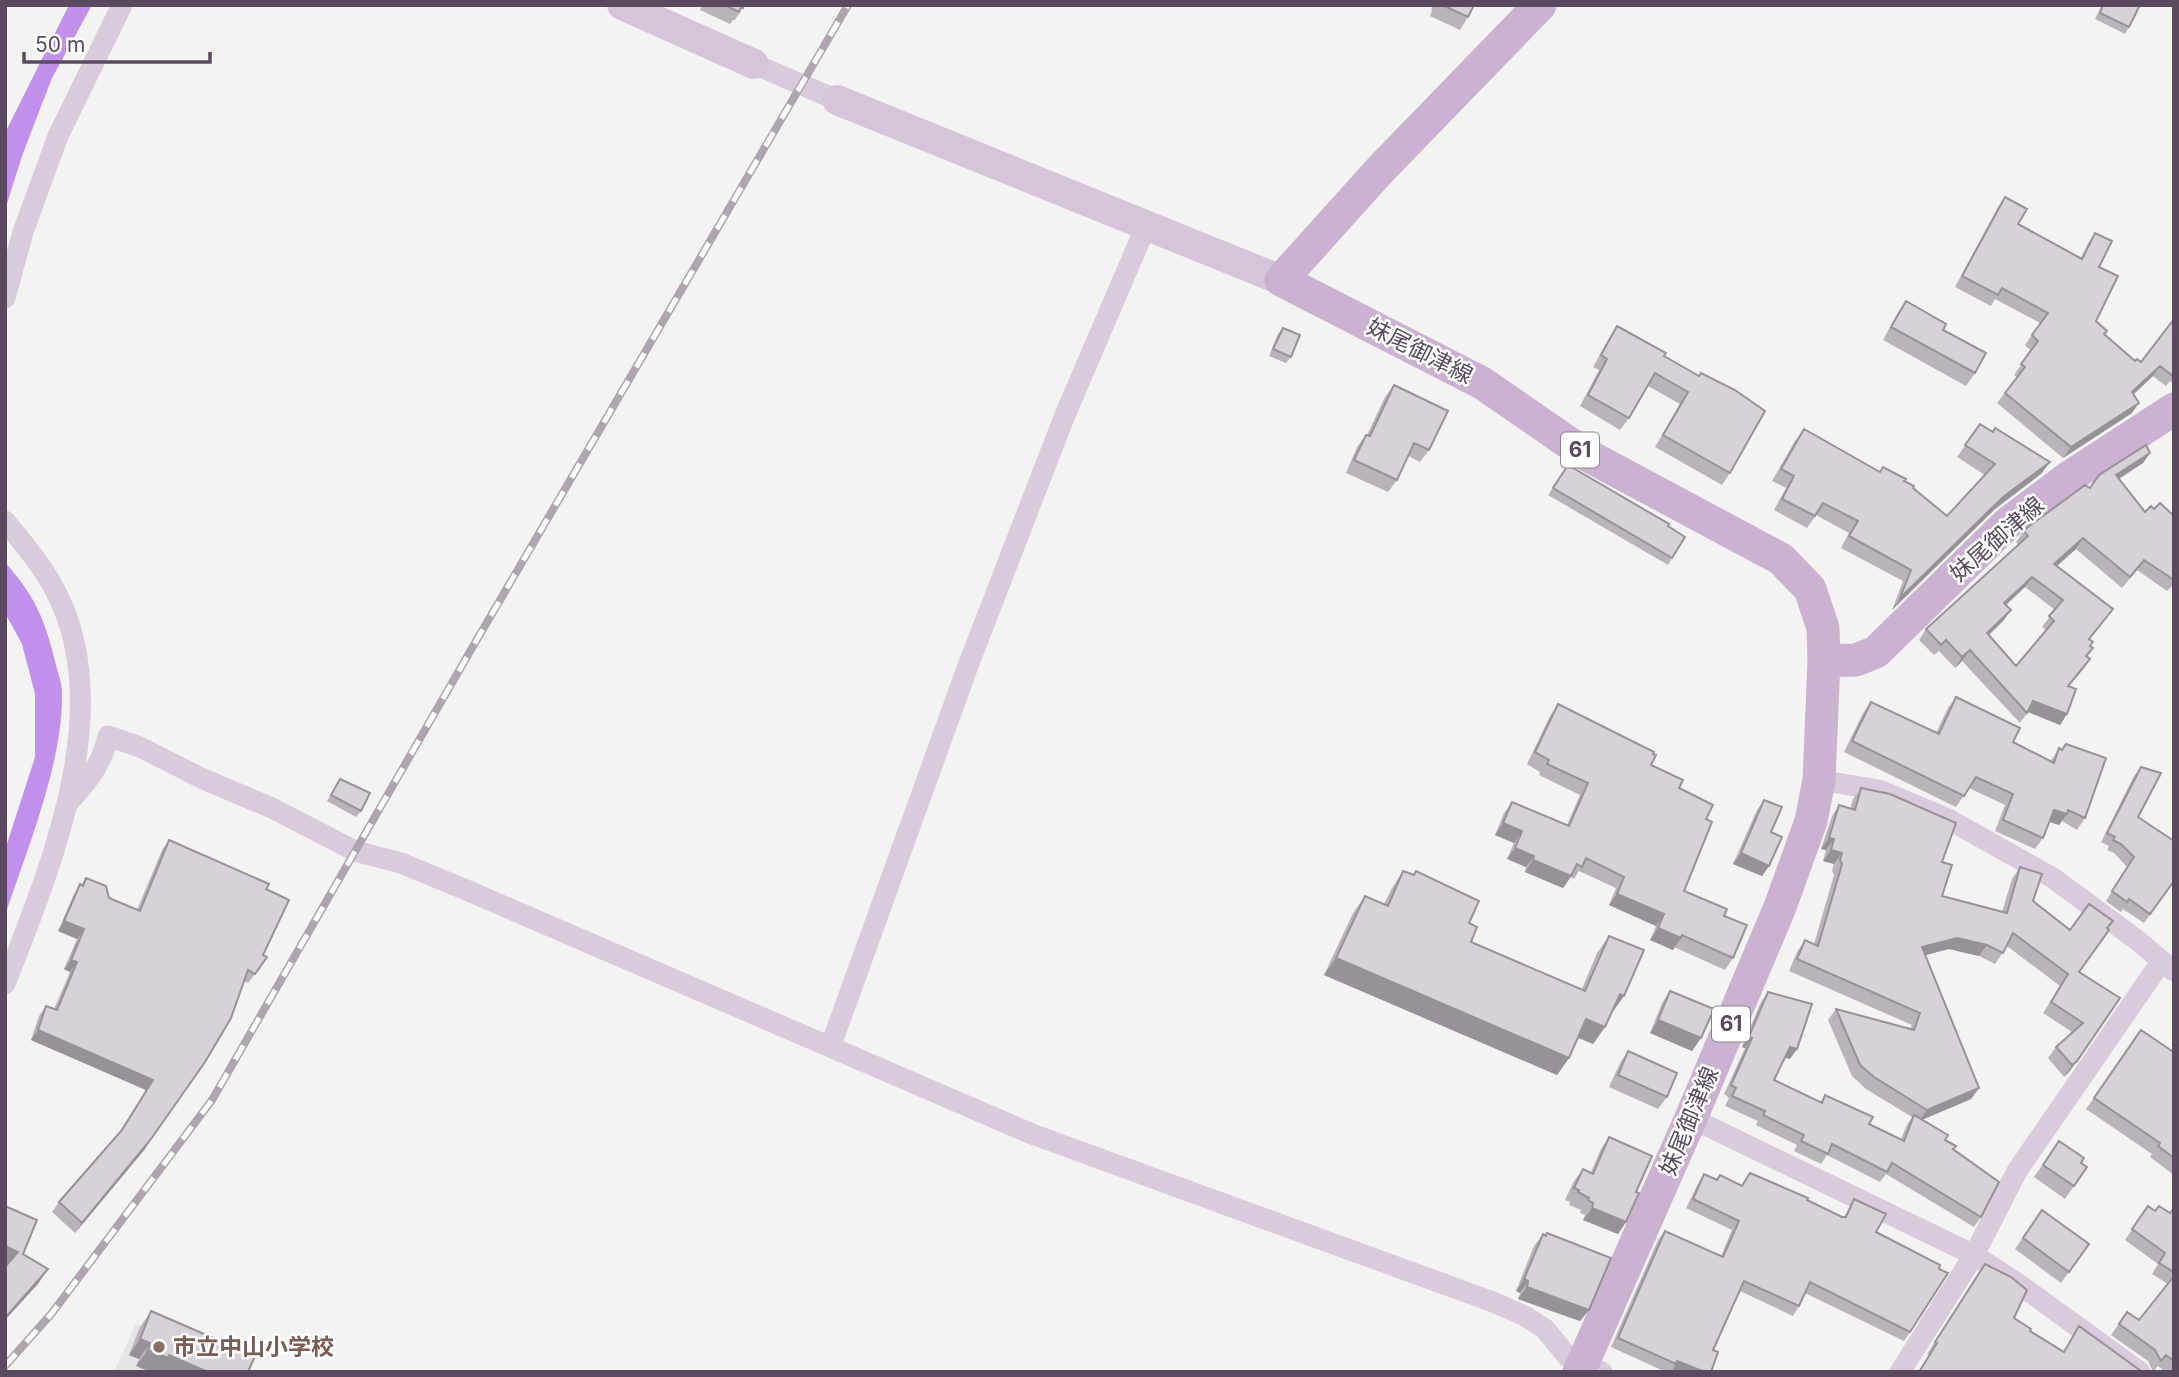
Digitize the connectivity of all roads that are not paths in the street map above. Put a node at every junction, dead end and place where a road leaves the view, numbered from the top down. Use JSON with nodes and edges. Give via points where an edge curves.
{"nodes":[{"id":1,"x":122,"y":5,"type":"edge"},
{"id":2,"x":622,"y":5,"type":"edge"},
{"id":3,"x":1540,"y":5,"type":"edge"},
{"id":4,"x":754,"y":64,"type":"joint"},
{"id":5,"x":836,"y":100,"type":"joint"},
{"id":6,"x":1146,"y":226,"type":"junction"},
{"id":7,"x":1281,"y":280,"type":"junction"},
{"id":8,"x":5,"y":298,"type":"edge"},
{"id":9,"x":2174,"y":409,"type":"edge"},
{"id":10,"x":5,"y":521,"type":"edge"},
{"id":11,"x":1824,"y":662,"type":"junction"},
{"id":12,"x":1819,"y":779,"type":"junction"},
{"id":13,"x":67,"y":804,"type":"junction"},
{"id":14,"x":2167,"y":967,"type":"edge"},
{"id":15,"x":5,"y":984,"type":"edge"},
{"id":16,"x":831,"y":1045,"type":"junction"},
{"id":17,"x":1691,"y":1118,"type":"junction"},
{"id":18,"x":1973,"y":1255,"type":"junction"},
{"id":19,"x":1588,"y":1369,"type":"edge"},
{"id":20,"x":1900,"y":1372,"type":"edge"},
{"id":21,"x":2140,"y":1372,"type":"edge"}],
"edges":[{"from":1,"to":8,"type":"street","via":[[58,136]]},
{"from":2,"to":4,"type":"street"},
{"from":3,"to":7,"type":"main road"},
{"from":4,"to":5,"type":"street"},
{"from":5,"to":6,"type":"street"},
{"from":6,"to":7,"type":"street"},
{"from":6,"to":16,"type":"street","via":[[1065,415],[974,650]]},
{"from":7,"to":11,"type":"main road","name":"妹尾御津線","number":"61","via":[[1482,383],[1585,454],[1781,559],[1810,589],[1823,628]]},
{"from":9,"to":11,"type":"main road","name":"妹尾御津線","via":[[2008,523],[1876,652],[1856,660]]},
{"from":10,"to":13,"type":"street","via":[[56,590],[73,639],[80,713]]},
{"from":11,"to":12,"type":"main road","name":"妹尾御津線","number":"61"},
{"from":12,"to":14,"type":"street","via":[[1879,790],[1948,819],[2053,878]]},
{"from":12,"to":17,"type":"main road","name":"妹尾御津線","number":"61","via":[[1811,821],[1780,906]]},
{"from":13,"to":15,"type":"street"},
{"from":13,"to":16,"type":"street","via":[[96,768],[108,736],[272,808],[355,851],[401,863]]},
{"from":14,"to":18,"type":"street","via":[[2017,1171]]},
{"from":16,"to":19,"type":"street","via":[[1032,1133],[1493,1302],[1545,1329],[1567,1356]]},
{"from":17,"to":18,"type":"street"},
{"from":17,"to":19,"type":"main road","name":"妹尾御津線","number":"61"},
{"from":18,"to":20,"type":"street"},
{"from":18,"to":21,"type":"street"}]}
